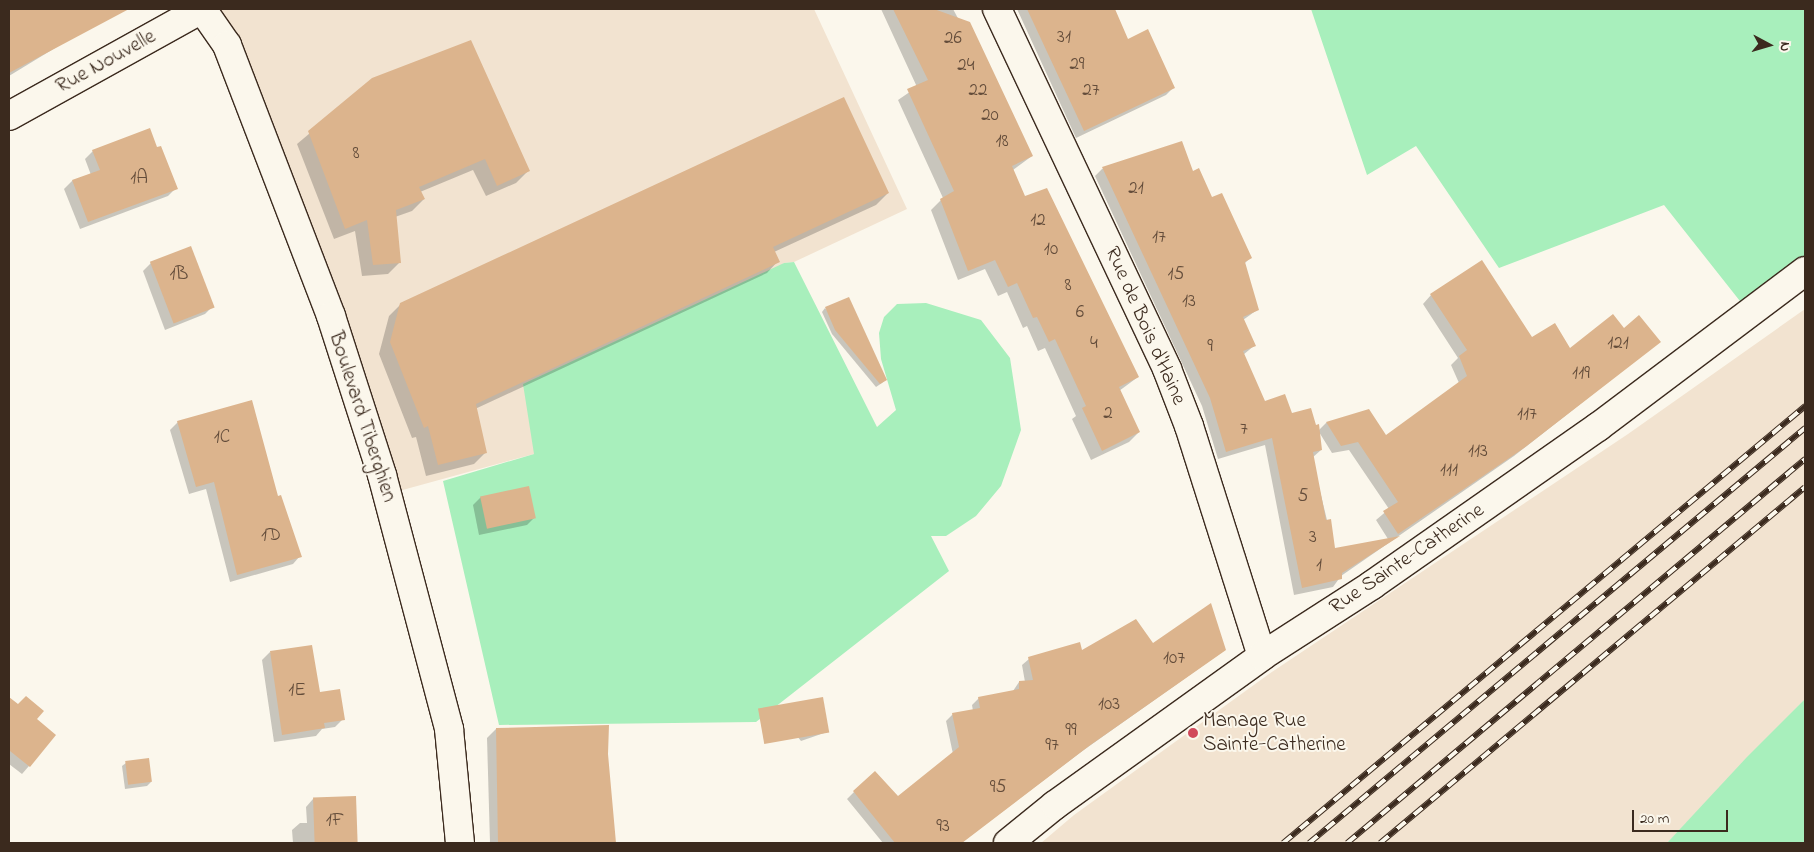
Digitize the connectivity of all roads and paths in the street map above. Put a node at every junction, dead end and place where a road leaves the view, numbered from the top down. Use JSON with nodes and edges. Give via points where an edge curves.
{"nodes":[{"id":1,"x":202,"y":9,"type":"edge"},
{"id":2,"x":997,"y":9,"type":"edge"},
{"id":3,"x":9,"y":116,"type":"edge"},
{"id":4,"x":1805,"y":271,"type":"edge"},
{"id":5,"x":1262,"y":656,"type":"junction"},
{"id":6,"x":460,"y":843,"type":"edge"},
{"id":7,"x":1008,"y":843,"type":"edge"}],
"edges":[{"from":1,"to":3,"type":"street","name":"Rue Nouvelle"},
{"from":1,"to":6,"type":"street","name":"Boulevard Tiberghien","via":[[227,45],[245,87],[331,316],[382,474],[450,729]]},
{"from":2,"to":5,"type":"street","name":"Rue de Bois d'Haine","via":[[1167,369],[1189,426]]},
{"from":4,"to":5,"type":"street","name":"Rue Sainte-Catherine","via":[[1751,315],[1590,432],[1372,585]]},
{"from":5,"to":7,"type":"street","name":"Rue Sainte-Catherine","via":[[1055,805]]}]}
